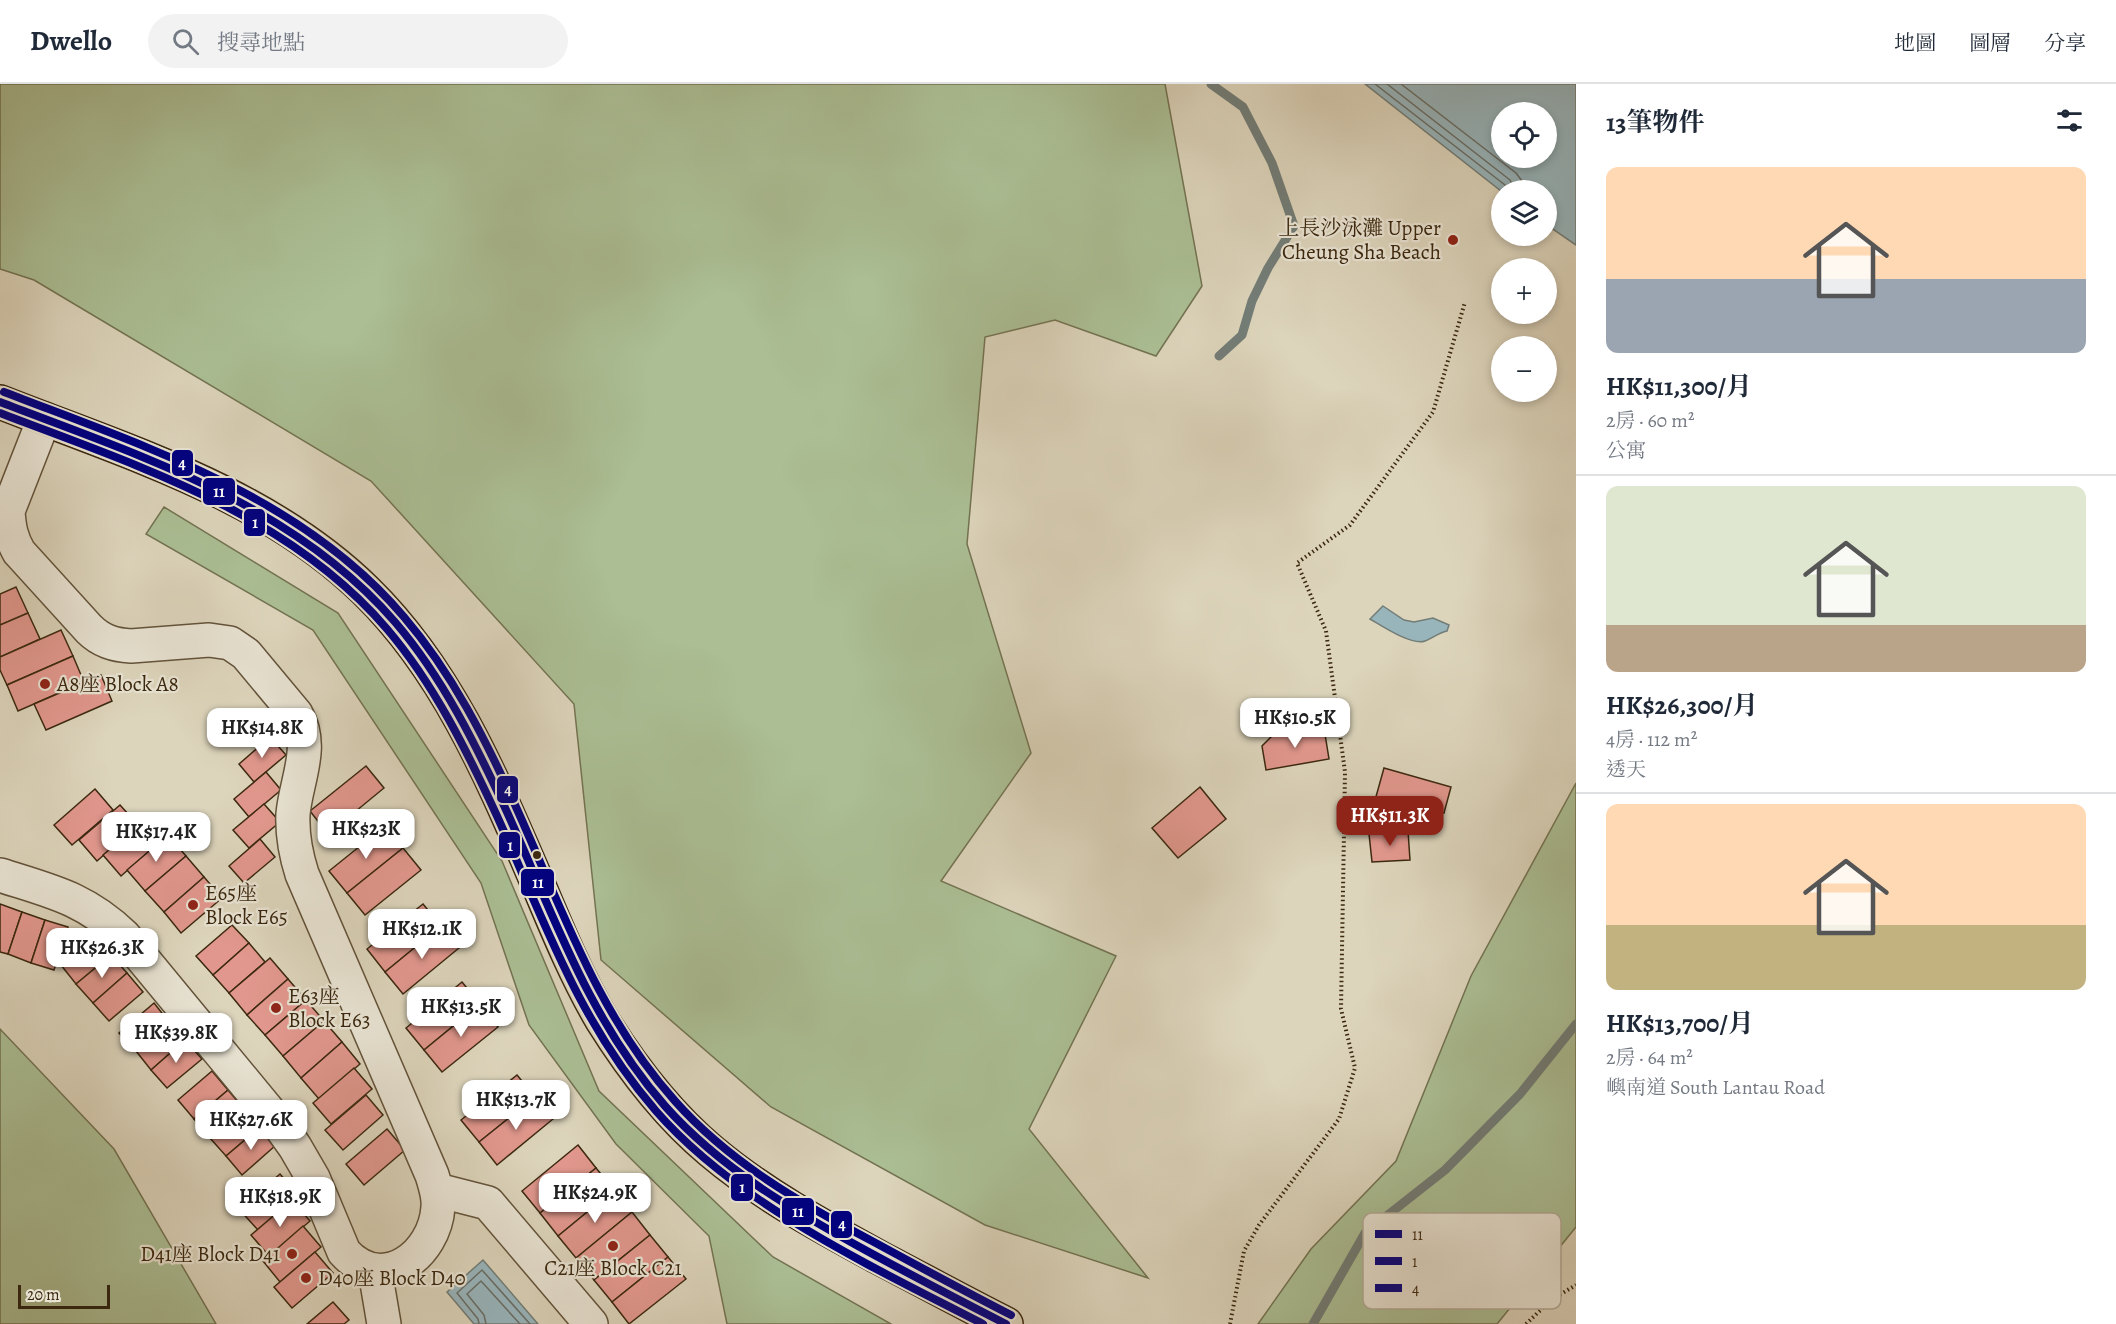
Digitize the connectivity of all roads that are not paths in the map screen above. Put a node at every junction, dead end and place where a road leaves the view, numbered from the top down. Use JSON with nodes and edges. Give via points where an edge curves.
{"nodes":[{"id":1,"x":0,"y":402,"type":"edge"},
{"id":2,"x":44,"y":419,"type":"junction"},
{"id":3,"x":0,"y":875,"type":"edge"},
{"id":4,"x":437,"y":1190,"type":"junction"},
{"id":5,"x":375,"y":1271,"type":"junction"},
{"id":6,"x":384,"y":1324,"type":"edge"},
{"id":7,"x":591,"y":1324,"type":"edge"},
{"id":8,"x":1006,"y":1324,"type":"edge"}],
"edges":[{"from":1,"to":2,"type":"main road"},
{"from":2,"to":4,"type":"lane","via":[[8,511],[12,540],[19,552],[89,629],[106,642],[131,646],[220,640],[239,648],[302,724],[305,750],[293,814],[296,854]]},
{"from":2,"to":8,"type":"main road","via":[[240,501],[308,543],[364,589],[421,655],[454,708],[506,810],[581,980],[601,1017],[653,1092],[709,1150],[777,1200]]},
{"from":3,"to":5,"type":"lane","via":[[76,900],[124,936],[295,1147],[344,1252],[363,1268]]},
{"from":4,"to":5,"type":"lane","via":[[438,1207],[429,1238],[397,1268]]},
{"from":4,"to":7,"type":"lane","via":[[488,1203]]},
{"from":5,"to":6,"type":"lane"}]}
